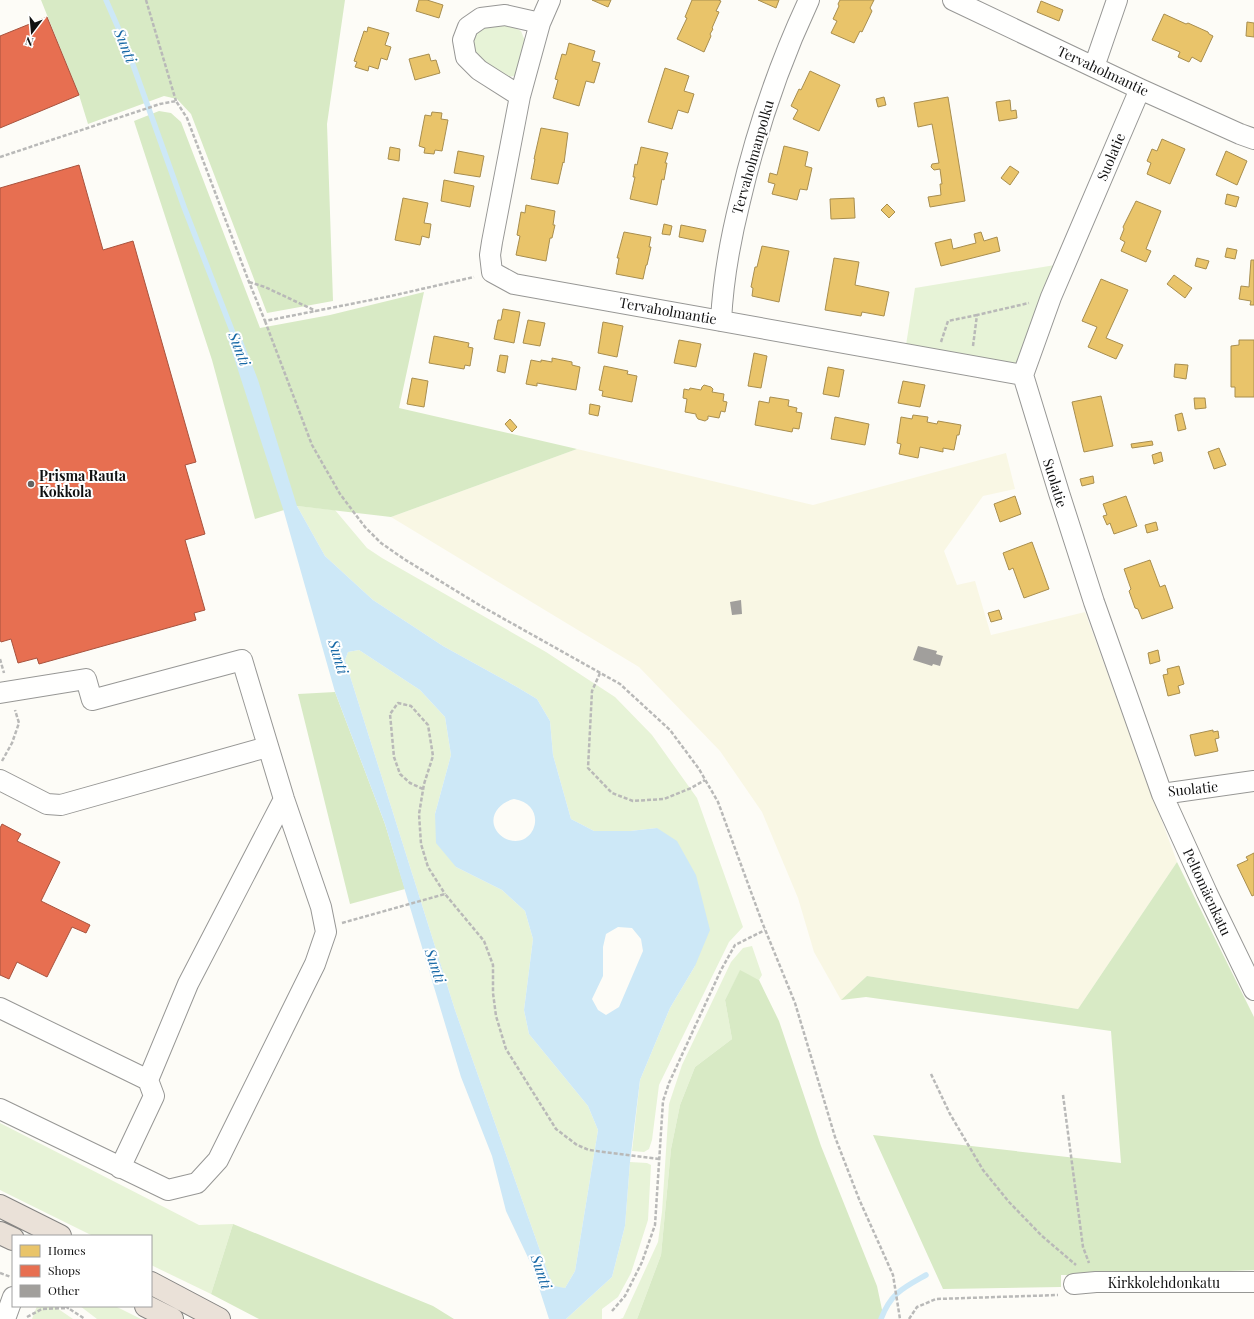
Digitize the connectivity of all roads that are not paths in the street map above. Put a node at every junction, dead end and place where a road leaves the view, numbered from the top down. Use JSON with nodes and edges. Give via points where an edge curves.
{"nodes":[{"id":1,"x":550,"y":0,"type":"edge"},
{"id":2,"x":809,"y":0,"type":"edge"},
{"id":3,"x":953,"y":0,"type":"edge"},
{"id":4,"x":1117,"y":0,"type":"edge"},
{"id":5,"x":540,"y":23,"type":"junction"},
{"id":6,"x":1094,"y":67,"type":"junction"},
{"id":7,"x":1140,"y":89,"type":"junction"},
{"id":8,"x":520,"y":96,"type":"junction"},
{"id":9,"x":1254,"y":139,"type":"edge"},
{"id":10,"x":721,"y":321,"type":"junction"},
{"id":11,"x":1023,"y":375,"type":"junction"},
{"id":12,"x":5,"y":692,"type":"edge"},
{"id":13,"x":267,"y":747,"type":"junction"},
{"id":14,"x":0,"y":780,"type":"edge"},
{"id":15,"x":1254,"y":782,"type":"edge"},
{"id":16,"x":1162,"y":794,"type":"junction"},
{"id":17,"x":284,"y":799,"type":"junction"},
{"id":18,"x":1254,"y":990,"type":"edge"},
{"id":19,"x":0,"y":1008,"type":"edge"},
{"id":20,"x":148,"y":1080,"type":"junction"},
{"id":21,"x":0,"y":1109,"type":"edge"},
{"id":22,"x":120,"y":1168,"type":"junction"},
{"id":23,"x":0,"y":1206,"type":"edge"},
{"id":24,"x":38,"y":1231,"type":"edge"},
{"id":25,"x":0,"y":1233,"type":"edge"},
{"id":26,"x":56,"y":1235,"type":"edge"},
{"id":27,"x":12,"y":1239,"type":"edge"},
{"id":28,"x":1254,"y":1282,"type":"edge"},
{"id":29,"x":152,"y":1284,"type":"edge"},
{"id":30,"x":1069,"y":1289,"type":"road end"},
{"id":31,"x":12,"y":1299,"type":"edge"},
{"id":32,"x":148,"y":1307,"type":"edge"},
{"id":33,"x":4,"y":1319,"type":"edge"},
{"id":34,"x":172,"y":1319,"type":"edge"},
{"id":35,"x":219,"y":1319,"type":"edge"}],
"edges":[{"from":1,"to":5,"type":"street"},
{"from":2,"to":10,"type":"street","name":"Tervaholmanpolku","via":[[789,44],[746,173],[729,249],[722,291]]},
{"from":3,"to":6,"type":"street","name":"Tervaholmantie"},
{"from":4,"to":6,"type":"street"},
{"from":5,"to":8,"type":"street"},
{"from":5,"to":8,"type":"street","via":[[505,15],[481,18],[468,27],[463,40],[466,57],[479,70]]},
{"from":6,"to":7,"type":"street","name":"Tervaholmantie"},
{"from":7,"to":9,"type":"street","name":"Tervaholmantie"},
{"from":7,"to":11,"type":"street","name":"Suolatie","via":[[1051,297]]},
{"from":8,"to":10,"type":"street","name":"Tervaholmantie","via":[[492,242],[492,272],[514,284]]},
{"from":10,"to":11,"type":"street","name":"Tervaholmantie"},
{"from":11,"to":16,"type":"street","name":"Suolatie","via":[[1058,494]]},
{"from":12,"to":13,"type":"street","via":[[86,679],[92,700],[242,660]]},
{"from":13,"to":14,"type":"street","via":[[61,805],[47,804]]},
{"from":13,"to":17,"type":"street"},
{"from":15,"to":16,"type":"street","name":"Suolatie"},
{"from":16,"to":18,"type":"street","name":"Peltomäenkatu"},
{"from":17,"to":20,"type":"street","via":[[188,984]]},
{"from":17,"to":22,"type":"street","via":[[322,907],[326,932],[315,964],[218,1160],[198,1182],[168,1190]]},
{"from":19,"to":20,"type":"street"},
{"from":20,"to":22,"type":"street","via":[[154,1096]]},
{"from":21,"to":22,"type":"street"},
{"from":23,"to":24,"type":"highway"},
{"from":24,"to":26,"type":"highway"},
{"from":25,"to":27,"type":"highway"},
{"from":28,"to":30,"type":"street","name":"Kirkkolehdonkatu","via":[[1096,1282]]},
{"from":29,"to":35,"type":"highway"},
{"from":31,"to":33,"type":"street"},
{"from":32,"to":34,"type":"highway"}]}
